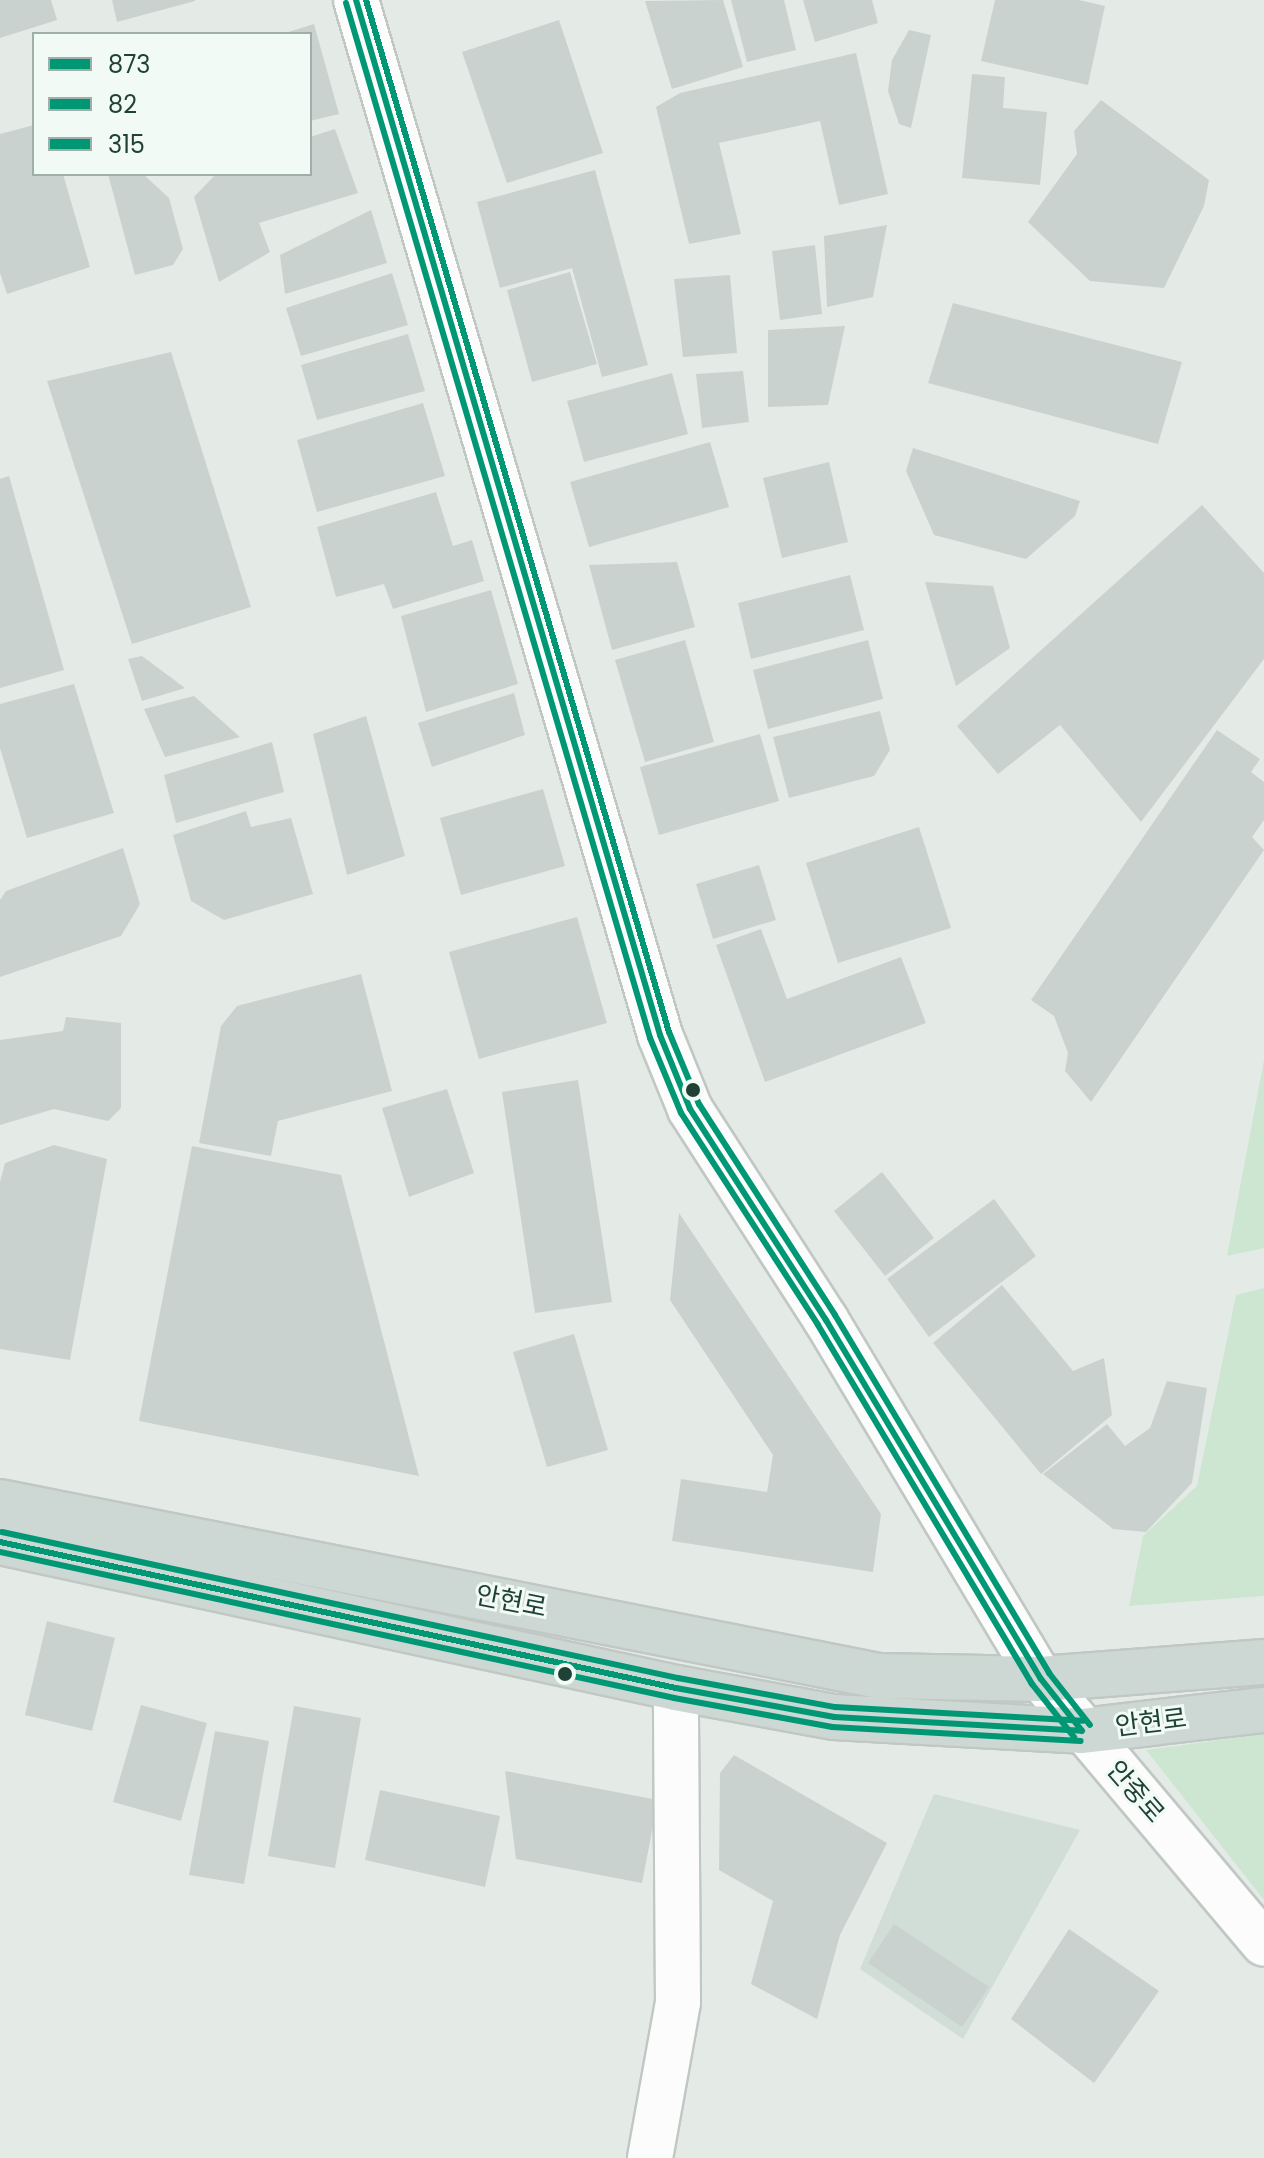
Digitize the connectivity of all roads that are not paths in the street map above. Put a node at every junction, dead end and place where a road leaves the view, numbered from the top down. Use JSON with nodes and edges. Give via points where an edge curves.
{"nodes":[{"id":1,"x":356,"y":0,"type":"edge"},
{"id":2,"x":0,"y":1502,"type":"edge"},
{"id":3,"x":0,"y":1542,"type":"edge"},
{"id":4,"x":1264,"y":1640,"type":"edge"},
{"id":5,"x":1264,"y":1662,"type":"edge"},
{"id":6,"x":1196,"y":1669,"type":"junction"},
{"id":7,"x":1041,"y":1679,"type":"junction"},
{"id":8,"x":676,"y":1688,"type":"junction"},
{"id":9,"x":1264,"y":1710,"type":"edge"},
{"id":10,"x":1082,"y":1731,"type":"junction"},
{"id":11,"x":1264,"y":1944,"type":"edge"},
{"id":12,"x":650,"y":2158,"type":"edge"}],
"edges":[{"from":1,"to":7,"type":"street","name":"안중로","via":[[660,1035],[690,1109],[826,1320]]},
{"from":2,"to":7,"type":"main road","name":"안현로","via":[[840,1671]]},
{"from":3,"to":8,"type":"main road","name":"안현로"},
{"from":4,"to":6,"type":"main road"},
{"from":5,"to":6,"type":"main road","name":"안현로"},
{"from":6,"to":7,"type":"main road","name":"안현로"},
{"from":7,"to":10,"type":"street","name":"안중로"},
{"from":8,"to":10,"type":"main road","name":"안현로","via":[[834,1717]]},
{"from":8,"to":12,"type":"street","via":[[678,2002]]},
{"from":9,"to":10,"type":"main road","name":"안현로"},
{"from":10,"to":11,"type":"street","name":"안중로"}]}
